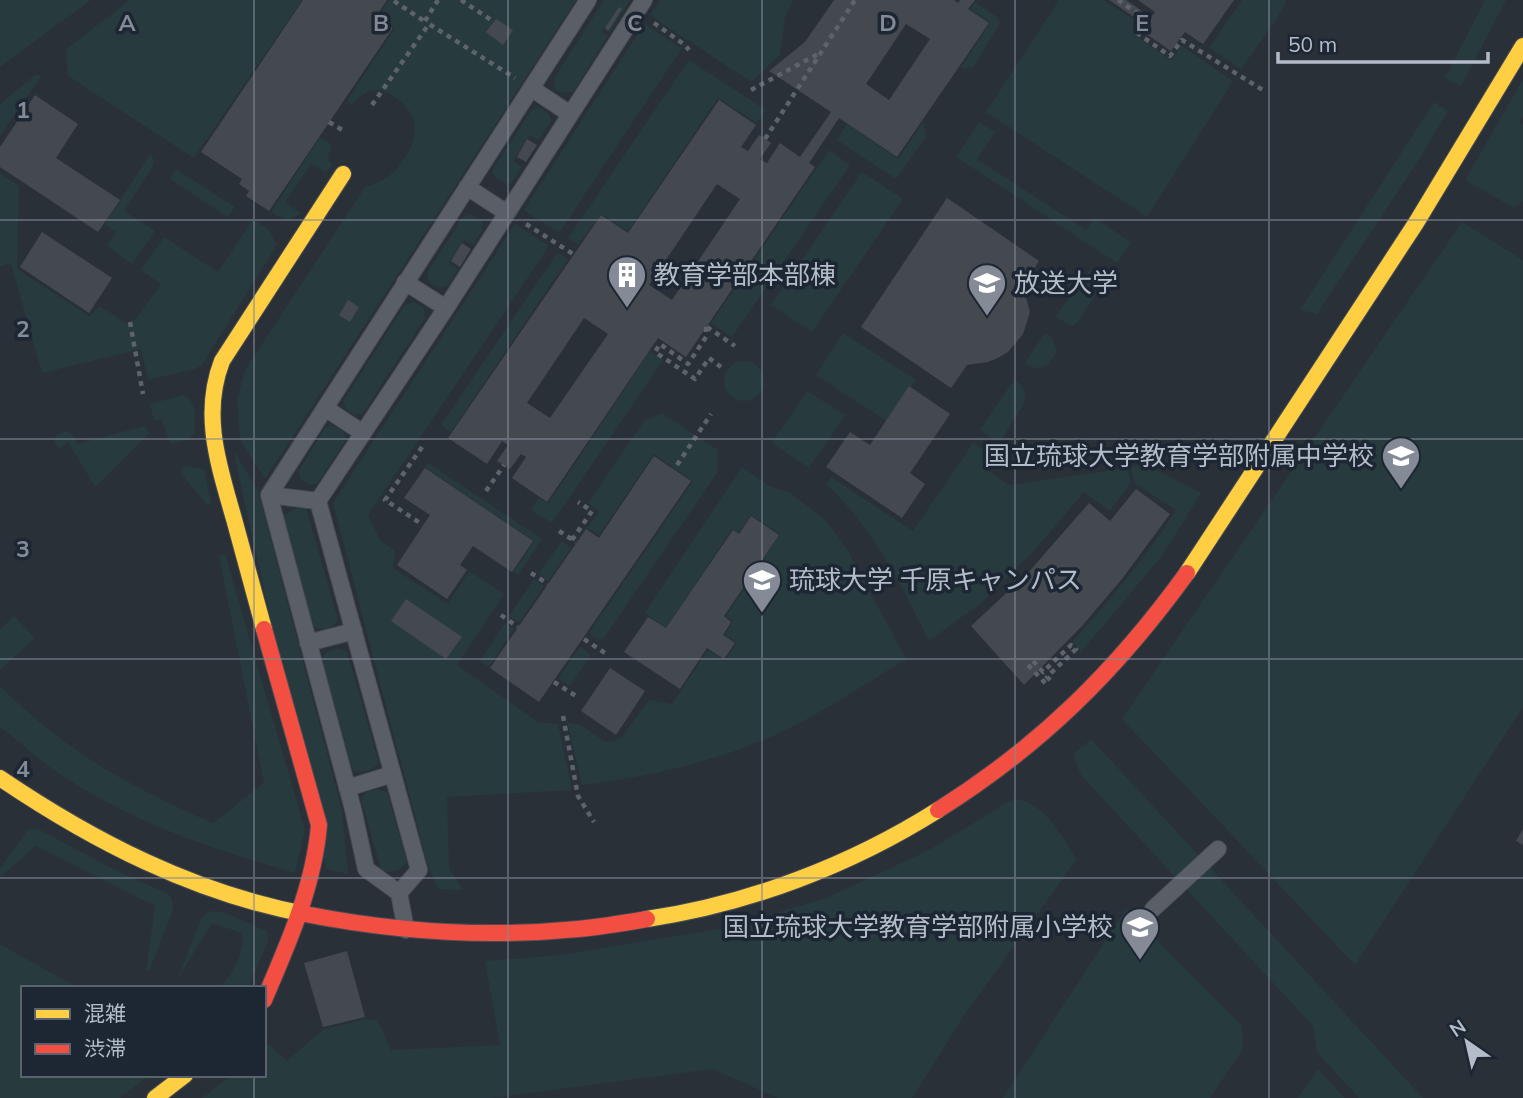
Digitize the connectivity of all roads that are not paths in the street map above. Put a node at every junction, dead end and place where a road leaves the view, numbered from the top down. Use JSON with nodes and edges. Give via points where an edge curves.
{"nodes":[{"id":1,"x":588,"y":0,"type":"edge"},
{"id":2,"x":640,"y":6,"type":"edge"},
{"id":3,"x":1523,"y":46,"type":"edge"},
{"id":4,"x":531,"y":88,"type":"junction"},
{"id":5,"x":570,"y":114,"type":"junction"},
{"id":6,"x":343,"y":174,"type":"dead end"},
{"id":7,"x":467,"y":187,"type":"junction"},
{"id":8,"x":507,"y":212,"type":"junction"},
{"id":9,"x":405,"y":282,"type":"junction"},
{"id":10,"x":446,"y":308,"type":"junction"},
{"id":11,"x":325,"y":408,"type":"junction"},
{"id":12,"x":363,"y":433,"type":"junction"},
{"id":13,"x":269,"y":495,"type":"junction"},
{"id":14,"x":318,"y":501,"type":"junction"},
{"id":15,"x":354,"y":631,"type":"junction"},
{"id":16,"x":308,"y":643,"type":"junction"},
{"id":17,"x":393,"y":775,"type":"junction"},
{"id":18,"x":0,"y":778,"type":"edge"},
{"id":19,"x":347,"y":788,"type":"junction"},
{"id":20,"x":1218,"y":849,"type":"dead end"},
{"id":21,"x":400,"y":893,"type":"junction"},
{"id":22,"x":1153,"y":909,"type":"dead end"},
{"id":23,"x":298,"y":914,"type":"junction"},
{"id":24,"x":407,"y":931,"type":"junction"},
{"id":25,"x":266,"y":996,"type":"edge"},
{"id":26,"x":182,"y":1077,"type":"edge"},
{"id":27,"x":155,"y":1098,"type":"edge"}],
"edges":[{"from":1,"to":4,"type":"lane"},
{"from":2,"to":5,"type":"lane"},
{"from":3,"to":24,"type":"street","via":[[1429,203],[1176,587],[1133,644],[1055,725],[910,829],[786,884],[719,904],[620,924],[552,932]]},
{"from":4,"to":5,"type":"lane"},
{"from":4,"to":7,"type":"lane"},
{"from":5,"to":8,"type":"lane"},
{"from":6,"to":23,"type":"street","via":[[222,361],[211,392],[218,461],[317,816],[317,851]]},
{"from":7,"to":8,"type":"lane"},
{"from":7,"to":9,"type":"lane"},
{"from":8,"to":10,"type":"lane"},
{"from":9,"to":10,"type":"lane"},
{"from":9,"to":11,"type":"lane"},
{"from":10,"to":12,"type":"lane"},
{"from":11,"to":12,"type":"lane"},
{"from":11,"to":13,"type":"lane"},
{"from":12,"to":14,"type":"lane"},
{"from":13,"to":14,"type":"lane"},
{"from":13,"to":16,"type":"lane"},
{"from":14,"to":15,"type":"lane"},
{"from":15,"to":16,"type":"lane"},
{"from":15,"to":17,"type":"lane"},
{"from":16,"to":19,"type":"lane"},
{"from":17,"to":19,"type":"lane"},
{"from":17,"to":21,"type":"lane","via":[[419,870]]},
{"from":18,"to":23,"type":"street","via":[[118,851],[211,888]]},
{"from":19,"to":21,"type":"lane","via":[[366,869]]},
{"from":20,"to":22,"type":"lane"},
{"from":21,"to":24,"type":"lane"},
{"from":23,"to":24,"type":"street"},
{"from":23,"to":25,"type":"street"},
{"from":26,"to":27,"type":"street"}]}
